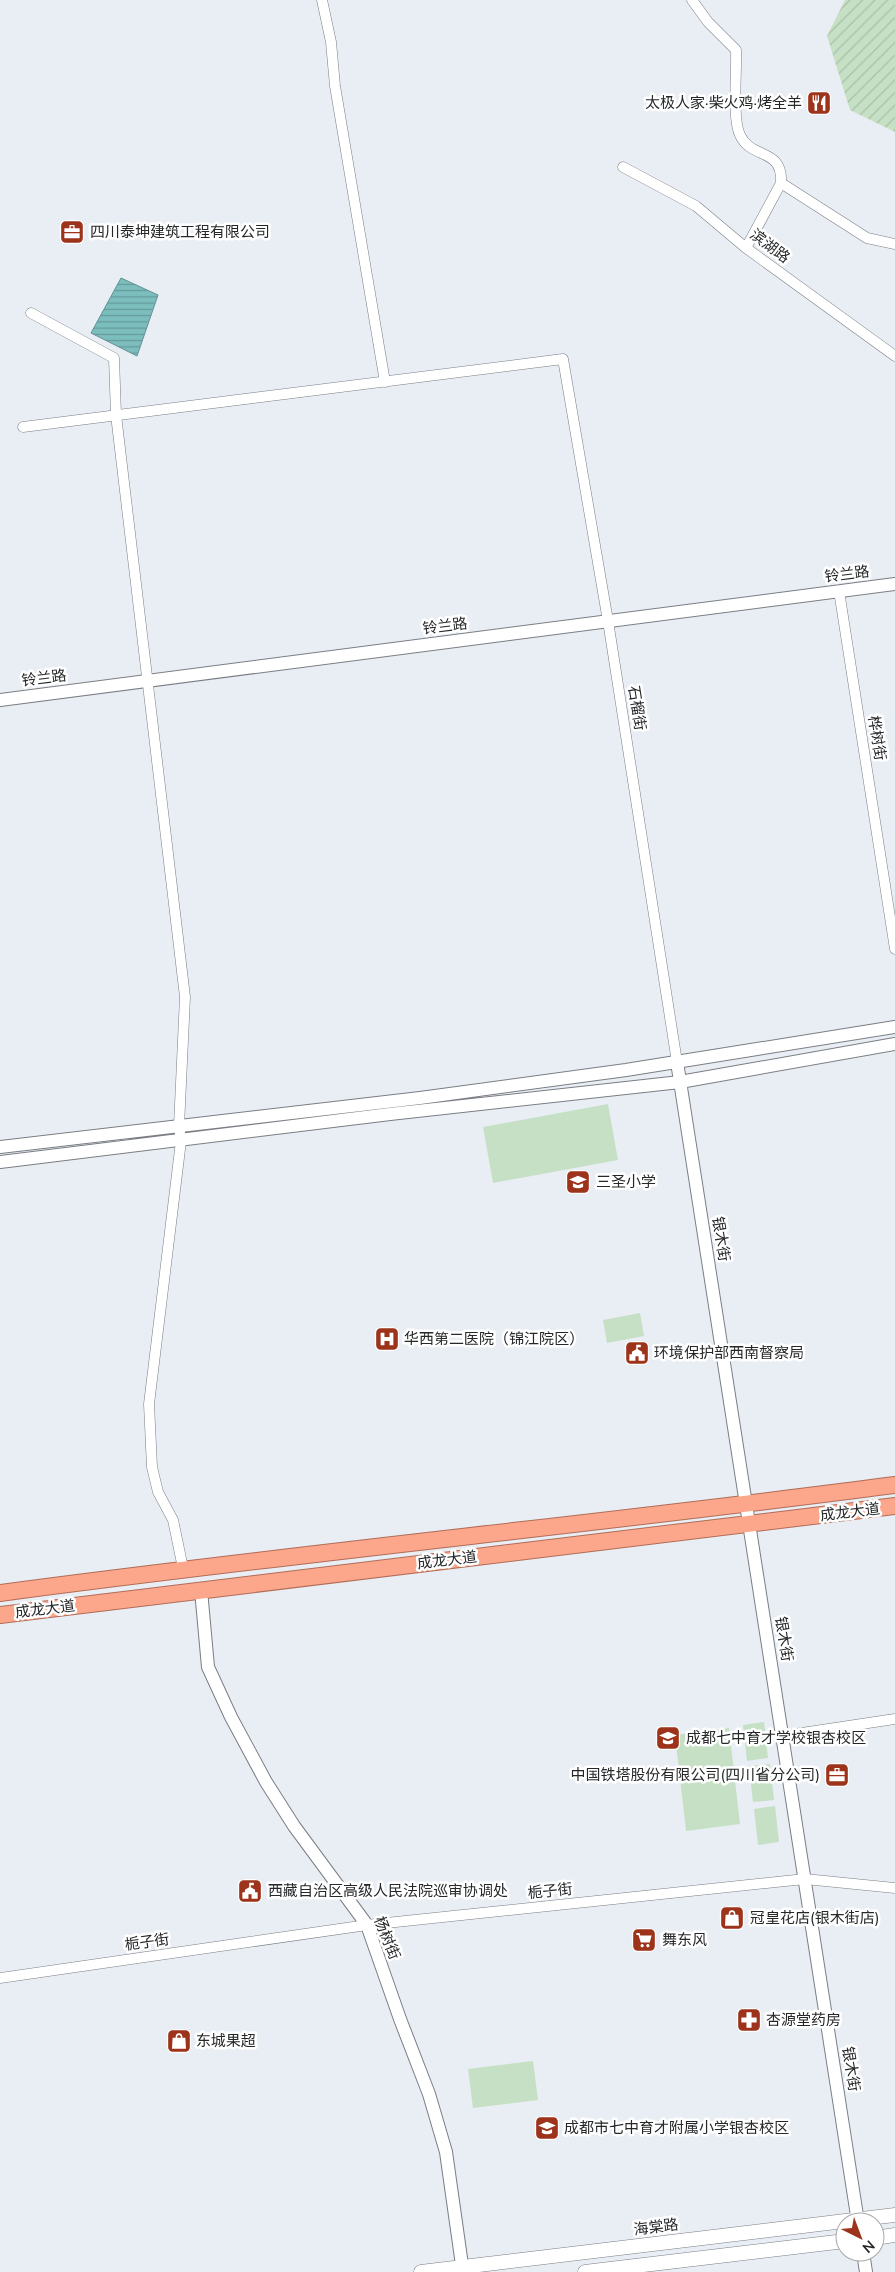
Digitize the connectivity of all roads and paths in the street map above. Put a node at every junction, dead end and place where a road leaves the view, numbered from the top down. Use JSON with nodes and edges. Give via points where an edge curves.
{"nodes":[{"id":1,"x":322,"y":0,"type":"edge"},
{"id":2,"x":692,"y":0,"type":"edge"},
{"id":3,"x":623,"y":166,"type":"dead end"},
{"id":4,"x":781,"y":183,"type":"junction"},
{"id":5,"x":895,"y":244,"type":"edge"},
{"id":6,"x":746,"y":248,"type":"junction"},
{"id":7,"x":31,"y":313,"type":"dead end"},
{"id":8,"x":895,"y":356,"type":"edge"},
{"id":9,"x":385,"y":382,"type":"junction"},
{"id":10,"x":116,"y":415,"type":"junction"},
{"id":11,"x":23,"y":426,"type":"dead end"},
{"id":12,"x":895,"y":584,"type":"edge"},
{"id":13,"x":839,"y":591,"type":"junction"},
{"id":14,"x":608,"y":621,"type":"junction"},
{"id":15,"x":148,"y":680,"type":"junction"},
{"id":16,"x":0,"y":700,"type":"edge"},
{"id":17,"x":895,"y":949,"type":"edge"},
{"id":18,"x":895,"y":1027,"type":"edge"},
{"id":19,"x":895,"y":1044,"type":"edge"},
{"id":20,"x":677,"y":1062,"type":"junction"},
{"id":21,"x":680,"y":1082,"type":"junction"},
{"id":22,"x":179,"y":1126,"type":"junction"},
{"id":23,"x":181,"y":1141,"type":"junction"},
{"id":24,"x":0,"y":1147,"type":"edge"},
{"id":25,"x":0,"y":1162,"type":"edge"},
{"id":26,"x":895,"y":1484,"type":"edge"},
{"id":27,"x":746,"y":1504,"type":"junction"},
{"id":28,"x":895,"y":1506,"type":"edge"},
{"id":29,"x":749,"y":1524,"type":"junction"},
{"id":30,"x":183,"y":1568,"type":"junction"},
{"id":31,"x":201,"y":1590,"type":"junction"},
{"id":32,"x":0,"y":1593,"type":"edge"},
{"id":33,"x":0,"y":1615,"type":"edge"},
{"id":34,"x":895,"y":1719,"type":"edge"},
{"id":35,"x":782,"y":1736,"type":"junction"},
{"id":36,"x":805,"y":1879,"type":"junction"},
{"id":37,"x":895,"y":1888,"type":"edge"},
{"id":38,"x":367,"y":1925,"type":"junction"},
{"id":39,"x":0,"y":1978,"type":"edge"},
{"id":40,"x":857,"y":2212,"type":"edge"},
{"id":41,"x":835,"y":2224,"type":"edge"},
{"id":42,"x":835,"y":2243,"type":"edge"},
{"id":43,"x":462,"y":2270,"type":"edge"},
{"id":44,"x":421,"y":2272,"type":"edge"},
{"id":45,"x":584,"y":2272,"type":"edge"}],
"edges":[{"from":1,"to":9,"type":"street"},
{"from":2,"to":4,"type":"street","via":[[708,22],[736,50],[739,134],[746,145],[775,160],[782,169]]},
{"from":3,"to":6,"type":"street","name":"滨湖路","via":[[696,206]]},
{"from":4,"to":5,"type":"street","via":[[867,238]]},
{"from":4,"to":6,"type":"street"},
{"from":6,"to":8,"type":"street","name":"滨湖路"},
{"from":7,"to":10,"type":"street","via":[[114,358]]},
{"from":9,"to":10,"type":"street"},
{"from":9,"to":14,"type":"street","name":"石榴街","via":[[563,359]]},
{"from":10,"to":11,"type":"street"},
{"from":10,"to":15,"type":"street"},
{"from":12,"to":13,"type":"street","name":"铃兰路"},
{"from":13,"to":14,"type":"street","name":"铃兰路"},
{"from":13,"to":17,"type":"street","name":"桦树街"},
{"from":14,"to":15,"type":"street","name":"铃兰路"},
{"from":14,"to":20,"type":"street","name":"石榴街"},
{"from":15,"to":16,"type":"street","name":"铃兰路"},
{"from":15,"to":22,"type":"street","via":[[185,997]]},
{"from":18,"to":20,"type":"street"},
{"from":19,"to":21,"type":"street"},
{"from":20,"to":21,"type":"street","name":"银木街"},
{"from":20,"to":22,"type":"street","via":[[420,1098]]},
{"from":21,"to":23,"type":"street"},
{"from":21,"to":27,"type":"street","name":"银木街"},
{"from":22,"to":23,"type":"street"},
{"from":22,"to":24,"type":"street"},
{"from":23,"to":25,"type":"street"},
{"from":23,"to":30,"type":"street","via":[[149,1404],[152,1467],[158,1492],[173,1520]]},
{"from":26,"to":27,"type":"highway","name":"成龙大道"},
{"from":27,"to":29,"type":"street","name":"银木街"},
{"from":27,"to":30,"type":"highway","name":"成龙大道"},
{"from":28,"to":29,"type":"highway","name":"成龙大道"},
{"from":29,"to":31,"type":"highway","name":"成龙大道"},
{"from":29,"to":35,"type":"street","name":"银木街"},
{"from":30,"to":32,"type":"highway","name":"成龙大道"},
{"from":31,"to":33,"type":"highway","name":"成龙大道"},
{"from":31,"to":38,"type":"street","name":"杨树街","via":[[208,1666],[231,1717],[294,1826]]},
{"from":34,"to":35,"type":"street"},
{"from":35,"to":36,"type":"street","name":"银木街"},
{"from":36,"to":37,"type":"street","name":"栀子街"},
{"from":36,"to":38,"type":"street","name":"栀子街"},
{"from":36,"to":40,"type":"street","name":"银木街"},
{"from":38,"to":39,"type":"street","name":"栀子街"},
{"from":38,"to":43,"type":"street","name":"杨树街","via":[[429,2094],[446,2152]]},
{"from":41,"to":43,"type":"main road","name":"海棠路"},
{"from":42,"to":45,"type":"main road"},
{"from":43,"to":44,"type":"main road","name":"海棠路"}]}
